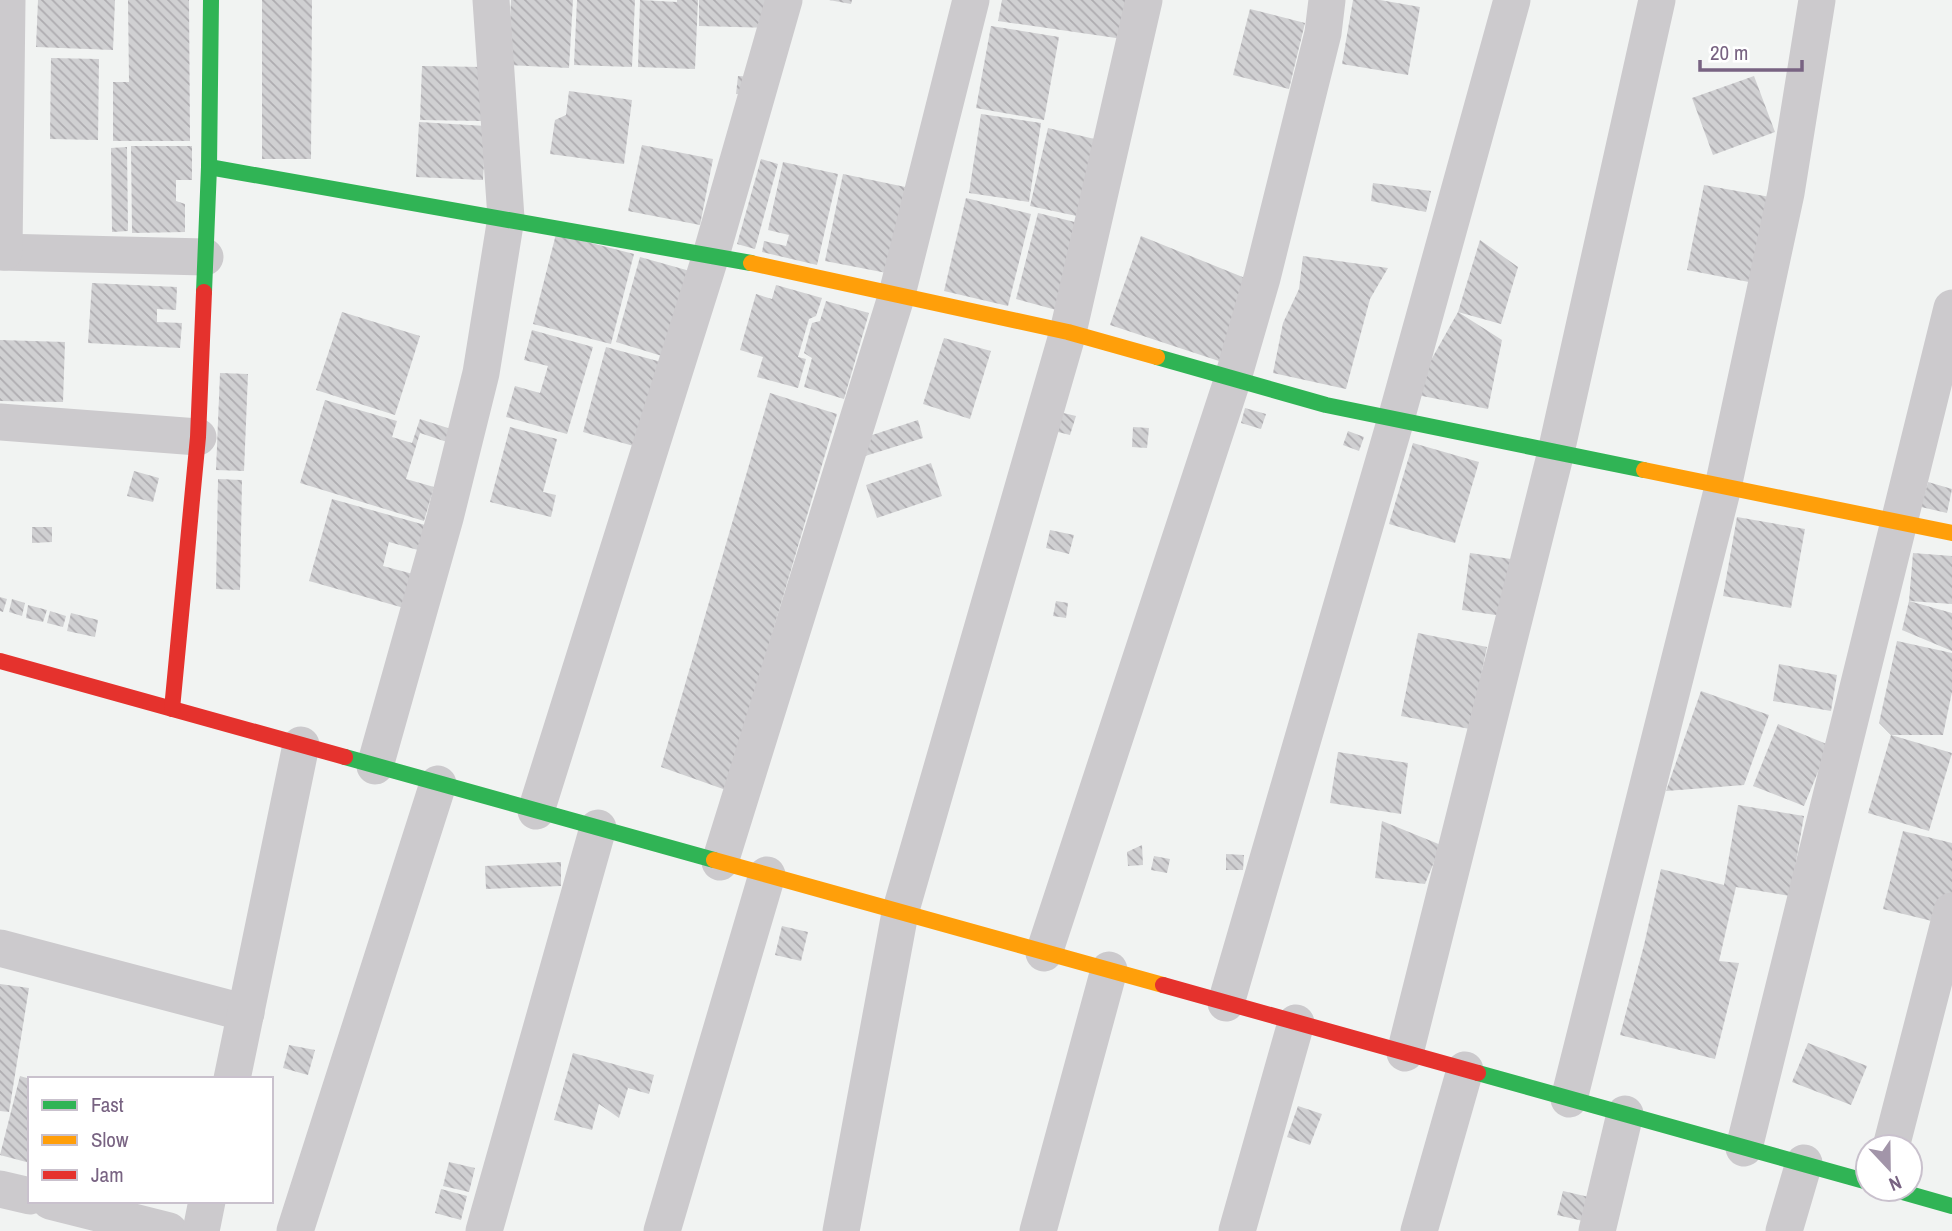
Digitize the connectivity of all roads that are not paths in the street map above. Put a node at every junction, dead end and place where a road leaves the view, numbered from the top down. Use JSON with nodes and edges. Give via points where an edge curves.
{"nodes":[{"id":1,"x":7,"y":0,"type":"edge"},
{"id":2,"x":211,"y":0,"type":"edge"},
{"id":3,"x":491,"y":0,"type":"edge"},
{"id":4,"x":784,"y":0,"type":"edge"},
{"id":5,"x":971,"y":0,"type":"edge"},
{"id":6,"x":1144,"y":0,"type":"edge"},
{"id":7,"x":1328,"y":0,"type":"edge"},
{"id":8,"x":1511,"y":0,"type":"edge"},
{"id":9,"x":1657,"y":0,"type":"edge"},
{"id":10,"x":1818,"y":0,"type":"edge"},
{"id":11,"x":209,"y":167,"type":"junction"},
{"id":12,"x":506,"y":218,"type":"junction"},
{"id":13,"x":2,"y":252,"type":"edge"},
{"id":14,"x":711,"y":255,"type":"junction"},
{"id":15,"x":205,"y":257,"type":"junction"},
{"id":16,"x":897,"y":294,"type":"junction"},
{"id":17,"x":1952,"y":308,"type":"edge"},
{"id":18,"x":1068,"y":332,"type":"junction"},
{"id":19,"x":1233,"y":378,"type":"junction"},
{"id":20,"x":1396,"y":419,"type":"junction"},
{"id":21,"x":0,"y":422,"type":"edge"},
{"id":22,"x":198,"y":437,"type":"junction"},
{"id":23,"x":1556,"y":452,"type":"junction"},
{"id":24,"x":1723,"y":487,"type":"junction"},
{"id":25,"x":1898,"y":522,"type":"junction"},
{"id":26,"x":1952,"y":533,"type":"edge"},
{"id":27,"x":1,"y":668,"type":"edge"},
{"id":28,"x":172,"y":709,"type":"junction"},
{"id":29,"x":301,"y":745,"type":"junction"},
{"id":30,"x":375,"y":766,"type":"junction"},
{"id":31,"x":438,"y":784,"type":"junction"},
{"id":32,"x":536,"y":811,"type":"junction"},
{"id":33,"x":598,"y":828,"type":"junction"},
{"id":34,"x":720,"y":862,"type":"junction"},
{"id":35,"x":767,"y":876,"type":"junction"},
{"id":36,"x":1952,"y":911,"type":"edge"},
{"id":37,"x":900,"y":913,"type":"junction"},
{"id":38,"x":0,"y":948,"type":"edge"},
{"id":39,"x":1044,"y":953,"type":"junction"},
{"id":40,"x":1109,"y":971,"type":"junction"},
{"id":41,"x":1226,"y":1003,"type":"junction"},
{"id":42,"x":246,"y":1013,"type":"junction"},
{"id":43,"x":1296,"y":1023,"type":"junction"},
{"id":44,"x":1405,"y":1053,"type":"junction"},
{"id":45,"x":1465,"y":1070,"type":"junction"},
{"id":46,"x":232,"y":1077,"type":"edge"},
{"id":47,"x":1569,"y":1099,"type":"junction"},
{"id":48,"x":1625,"y":1114,"type":"junction"},
{"id":49,"x":1895,"y":1133,"type":"edge"},
{"id":50,"x":1744,"y":1148,"type":"junction"},
{"id":51,"x":1804,"y":1163,"type":"junction"},
{"id":52,"x":1854,"y":1178,"type":"edge"},
{"id":53,"x":0,"y":1189,"type":"edge"},
{"id":54,"x":28,"y":1196,"type":"edge"},
{"id":55,"x":1924,"y":1198,"type":"edge"},
{"id":56,"x":58,"y":1203,"type":"edge"},
{"id":57,"x":207,"y":1203,"type":"edge"},
{"id":58,"x":1952,"y":1206,"type":"edge"},
{"id":59,"x":169,"y":1231,"type":"edge"},
{"id":60,"x":201,"y":1231,"type":"edge"},
{"id":61,"x":295,"y":1231,"type":"edge"},
{"id":62,"x":484,"y":1231,"type":"edge"},
{"id":63,"x":662,"y":1231,"type":"edge"},
{"id":64,"x":841,"y":1231,"type":"edge"},
{"id":65,"x":1038,"y":1231,"type":"edge"},
{"id":66,"x":1237,"y":1231,"type":"edge"},
{"id":67,"x":1419,"y":1231,"type":"edge"},
{"id":68,"x":1597,"y":1231,"type":"edge"},
{"id":69,"x":1784,"y":1231,"type":"edge"}],
"edges":[{"from":1,"to":13,"type":"street"},
{"from":2,"to":11,"type":"street"},
{"from":3,"to":12,"type":"street"},
{"from":4,"to":14,"type":"street"},
{"from":5,"to":16,"type":"street"},
{"from":6,"to":18,"type":"street"},
{"from":7,"to":19,"type":"street","via":[[1262,278]]},
{"from":8,"to":20,"type":"street"},
{"from":9,"to":23,"type":"street"},
{"from":10,"to":24,"type":"street","via":[[1786,193]]},
{"from":11,"to":12,"type":"street"},
{"from":11,"to":15,"type":"street"},
{"from":12,"to":14,"type":"street"},
{"from":12,"to":30,"type":"street","via":[[481,373]]},
{"from":13,"to":15,"type":"street"},
{"from":14,"to":16,"type":"street"},
{"from":14,"to":32,"type":"street"},
{"from":15,"to":22,"type":"street"},
{"from":16,"to":18,"type":"street"},
{"from":16,"to":34,"type":"street"},
{"from":17,"to":25,"type":"street"},
{"from":18,"to":19,"type":"street"},
{"from":18,"to":37,"type":"street"},
{"from":19,"to":20,"type":"street"},
{"from":19,"to":39,"type":"street"},
{"from":20,"to":23,"type":"street"},
{"from":20,"to":41,"type":"street"},
{"from":21,"to":22,"type":"street"},
{"from":22,"to":28,"type":"street"},
{"from":23,"to":24,"type":"street"},
{"from":23,"to":44,"type":"street"},
{"from":24,"to":25,"type":"street"},
{"from":24,"to":47,"type":"street"},
{"from":25,"to":26,"type":"street"},
{"from":25,"to":50,"type":"street"},
{"from":27,"to":28,"type":"street"},
{"from":28,"to":29,"type":"street"},
{"from":29,"to":30,"type":"street"},
{"from":29,"to":42,"type":"street"},
{"from":30,"to":31,"type":"street"},
{"from":31,"to":32,"type":"street"},
{"from":31,"to":61,"type":"street"},
{"from":32,"to":33,"type":"street"},
{"from":33,"to":34,"type":"street"},
{"from":33,"to":62,"type":"street"},
{"from":34,"to":35,"type":"street"},
{"from":35,"to":37,"type":"street"},
{"from":35,"to":63,"type":"street"},
{"from":36,"to":49,"type":"street"},
{"from":37,"to":39,"type":"street"},
{"from":37,"to":64,"type":"street"},
{"from":38,"to":42,"type":"street"},
{"from":39,"to":40,"type":"street"},
{"from":40,"to":41,"type":"street"},
{"from":40,"to":65,"type":"street"},
{"from":41,"to":43,"type":"street"},
{"from":42,"to":46,"type":"street"},
{"from":43,"to":44,"type":"street"},
{"from":43,"to":66,"type":"street"},
{"from":44,"to":45,"type":"street"},
{"from":45,"to":47,"type":"street"},
{"from":45,"to":67,"type":"street"},
{"from":47,"to":48,"type":"street"},
{"from":48,"to":50,"type":"street"},
{"from":48,"to":68,"type":"street"},
{"from":50,"to":51,"type":"street"},
{"from":51,"to":52,"type":"street"},
{"from":51,"to":69,"type":"street"},
{"from":53,"to":54,"type":"street"},
{"from":55,"to":58,"type":"street"},
{"from":56,"to":59,"type":"street"},
{"from":57,"to":60,"type":"street"}]}
